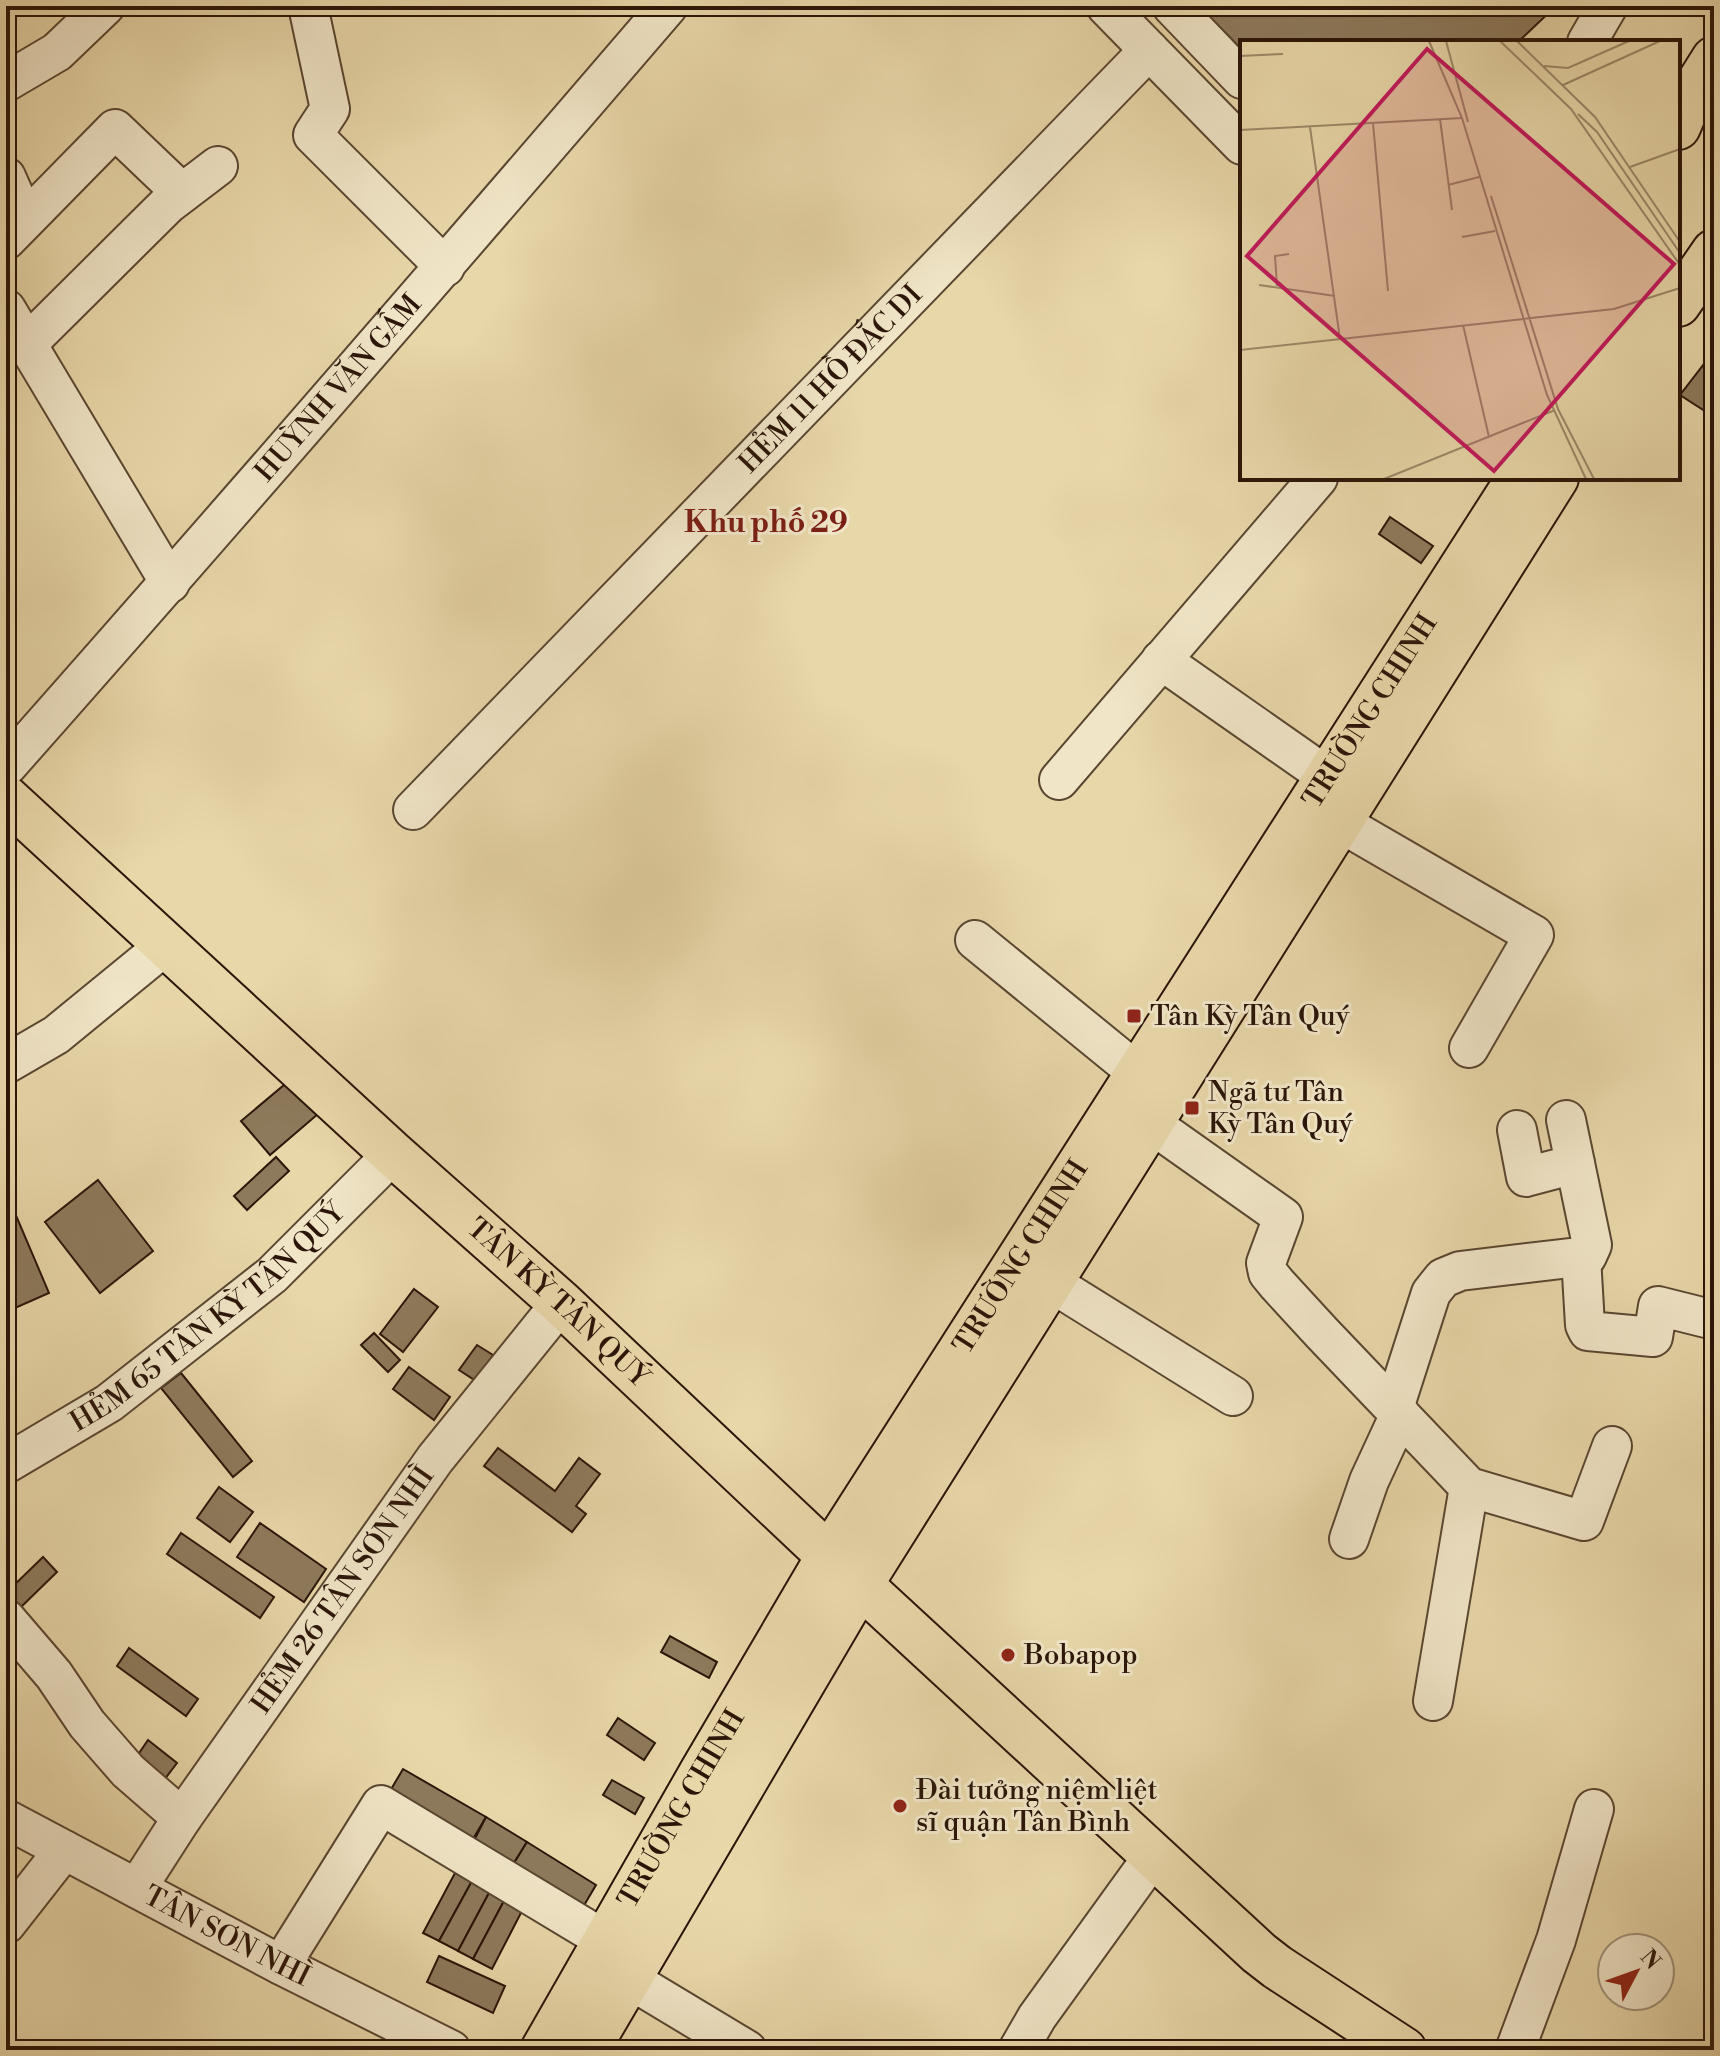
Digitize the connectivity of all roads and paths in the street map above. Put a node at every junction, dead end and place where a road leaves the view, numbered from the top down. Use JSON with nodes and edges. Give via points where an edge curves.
{"nodes":[{"id":1,"x":105,"y":6,"type":"edge"},
{"id":2,"x":308,"y":6,"type":"edge"},
{"id":3,"x":668,"y":6,"type":"edge"},
{"id":4,"x":1106,"y":6,"type":"edge"},
{"id":5,"x":1172,"y":6,"type":"edge"},
{"id":6,"x":1608,"y":6,"type":"edge"},
{"id":7,"x":1588,"y":40,"type":"edge"},
{"id":8,"x":1149,"y":50,"type":"junction"},
{"id":9,"x":1240,"y":77,"type":"edge"},
{"id":10,"x":6,"y":82,"type":"edge"},
{"id":11,"x":1240,"y":143,"type":"edge"},
{"id":12,"x":218,"y":166,"type":"dead end"},
{"id":13,"x":6,"y":177,"type":"edge"},
{"id":14,"x":182,"y":193,"type":"junction"},
{"id":15,"x":16,"y":230,"type":"edge"},
{"id":16,"x":1714,"y":252,"type":"edge"},
{"id":17,"x":445,"y":267,"type":"junction"},
{"id":18,"x":1680,"y":301,"type":"edge"},
{"id":19,"x":6,"y":309,"type":"edge"},
{"id":20,"x":27,"y":344,"type":"junction"},
{"id":21,"x":1316,"y":480,"type":"edge"},
{"id":22,"x":1518,"y":480,"type":"edge"},
{"id":23,"x":1555,"y":480,"type":"edge"},
{"id":24,"x":170,"y":583,"type":"junction"},
{"id":25,"x":1161,"y":660,"type":"junction"},
{"id":26,"x":6,"y":767,"type":"edge"},
{"id":27,"x":1328,"y":777,"type":"junction"},
{"id":28,"x":1059,"y":780,"type":"dead end"},
{"id":29,"x":6,"y":798,"type":"edge"},
{"id":30,"x":413,"y":810,"type":"dead end"},
{"id":31,"x":1339,"y":822,"type":"junction"},
{"id":32,"x":975,"y":940,"type":"dead end"},
{"id":33,"x":166,"y":945,"type":"junction"},
{"id":34,"x":1469,"y":1048,"type":"dead end"},
{"id":35,"x":6,"y":1064,"type":"edge"},
{"id":36,"x":1138,"y":1073,"type":"junction"},
{"id":37,"x":1566,"y":1120,"type":"dead end"},
{"id":38,"x":1150,"y":1123,"type":"junction"},
{"id":39,"x":1517,"y":1130,"type":"dead end"},
{"id":40,"x":393,"y":1154,"type":"junction"},
{"id":41,"x":1575,"y":1164,"type":"junction"},
{"id":42,"x":1584,"y":1256,"type":"junction"},
{"id":43,"x":1050,"y":1282,"type":"junction"},
{"id":44,"x":561,"y":1303,"type":"junction"},
{"id":45,"x":1714,"y":1320,"type":"edge"},
{"id":46,"x":1233,"y":1396,"type":"dead end"},
{"id":47,"x":1397,"y":1411,"type":"junction"},
{"id":48,"x":1612,"y":1446,"type":"dead end"},
{"id":49,"x":6,"y":1464,"type":"edge"},
{"id":50,"x":1469,"y":1487,"type":"junction"},
{"id":51,"x":1349,"y":1539,"type":"dead end"},
{"id":52,"x":829,"y":1556,"type":"junction"},
{"id":53,"x":860,"y":1585,"type":"junction"},
{"id":54,"x":6,"y":1619,"type":"edge"},
{"id":55,"x":1433,"y":1701,"type":"dead end"},
{"id":56,"x":1594,"y":1809,"type":"dead end"},
{"id":57,"x":182,"y":1818,"type":"junction"},
{"id":58,"x":6,"y":1819,"type":"edge"},
{"id":59,"x":64,"y":1850,"type":"junction"},
{"id":60,"x":1154,"y":1855,"type":"junction"},
{"id":61,"x":137,"y":1888,"type":"junction"},
{"id":62,"x":6,"y":1924,"type":"edge"},
{"id":63,"x":605,"y":1940,"type":"junction"},
{"id":64,"x":281,"y":1965,"type":"junction"},
{"id":65,"x":629,"y":1979,"type":"junction"},
{"id":66,"x":451,"y":2050,"type":"edge"},
{"id":67,"x":543,"y":2050,"type":"edge"},
{"id":68,"x":587,"y":2050,"type":"edge"},
{"id":69,"x":747,"y":2050,"type":"edge"},
{"id":70,"x":1018,"y":2050,"type":"edge"},
{"id":71,"x":1404,"y":2050,"type":"edge"},
{"id":72,"x":1515,"y":2050,"type":"edge"}],
"edges":[{"from":1,"to":10,"type":"street","via":[[57,52]]},
{"from":2,"to":17,"type":"street","via":[[330,109],[313,135]]},
{"from":3,"to":17,"type":"street","name":"HUỲNH VĂN GẤM"},
{"from":4,"to":8,"type":"street"},
{"from":5,"to":9,"type":"street"},
{"from":6,"to":7,"type":"street"},
{"from":8,"to":11,"type":"street"},
{"from":8,"to":30,"type":"street","name":"HẺM 11 HỒ ĐẮC DI"},
{"from":12,"to":14,"type":"street"},
{"from":13,"to":15,"type":"street"},
{"from":14,"to":15,"type":"street","via":[[115,129]]},
{"from":14,"to":20,"type":"street"},
{"from":16,"to":18,"type":"main road"},
{"from":17,"to":24,"type":"street","name":"HUỲNH VĂN GẤM"},
{"from":19,"to":20,"type":"street"},
{"from":20,"to":24,"type":"street"},
{"from":21,"to":25,"type":"street"},
{"from":22,"to":27,"type":"main road","name":"TRƯỜNG CHINH"},
{"from":23,"to":31,"type":"main road","name":"TRƯỜNG CHINH"},
{"from":24,"to":26,"type":"street","name":"HUỲNH VĂN GẤM"},
{"from":25,"to":27,"type":"street"},
{"from":25,"to":28,"type":"street"},
{"from":27,"to":36,"type":"main road","name":"TRƯỜNG CHINH"},
{"from":29,"to":33,"type":"main road","name":"TÂN KỲ TÂN QUÝ"},
{"from":31,"to":34,"type":"street","via":[[1534,935]]},
{"from":31,"to":38,"type":"main road","name":"TRƯỜNG CHINH"},
{"from":32,"to":36,"type":"street"},
{"from":33,"to":35,"type":"street","via":[[56,1035]]},
{"from":33,"to":40,"type":"main road","name":"TÂN KỲ TÂN QUÝ"},
{"from":36,"to":52,"type":"main road","name":"TRƯỜNG CHINH"},
{"from":37,"to":41,"type":"street"},
{"from":38,"to":43,"type":"main road","name":"TRƯỜNG CHINH"},
{"from":38,"to":47,"type":"street","via":[[1283,1217],[1266,1263],[1268,1273]]},
{"from":39,"to":41,"type":"street","via":[[1526,1177]]},
{"from":40,"to":44,"type":"main road","name":"TÂN KỲ TÂN QUÝ"},
{"from":40,"to":49,"type":"street","name":"HẺM 65 TÂN KỲ TÂN QUÝ","via":[[272,1275],[109,1403]]},
{"from":41,"to":42,"type":"street","via":[[1592,1245]]},
{"from":42,"to":45,"type":"street","via":[[1588,1331],[1653,1337],[1658,1306]]},
{"from":42,"to":47,"type":"street","via":[[1460,1271],[1443,1278],[1431,1293]]},
{"from":43,"to":46,"type":"street"},
{"from":43,"to":53,"type":"main road","name":"TRƯỜNG CHINH"},
{"from":44,"to":52,"type":"main road","name":"TÂN KỲ TÂN QUÝ"},
{"from":44,"to":57,"type":"street","name":"HẺM 26 TÂN SƠN NHÌ","via":[[435,1459]]},
{"from":47,"to":50,"type":"street"},
{"from":47,"to":51,"type":"street"},
{"from":48,"to":50,"type":"street","via":[[1584,1521]]},
{"from":50,"to":55,"type":"street"},
{"from":52,"to":53,"type":"main road","name":"TÂN KỲ TÂN QUÝ"},
{"from":52,"to":63,"type":"main road","name":"TRƯỜNG CHINH"},
{"from":53,"to":60,"type":"main road","name":"TÂN KỲ TÂN QUÝ"},
{"from":53,"to":65,"type":"main road","name":"TRƯỜNG CHINH"},
{"from":54,"to":57,"type":"street","via":[[128,1771]]},
{"from":56,"to":72,"type":"street","via":[[1556,1940]]},
{"from":57,"to":61,"type":"street","name":"HẺM 26 TÂN SƠN NHÌ"},
{"from":58,"to":59,"type":"street","name":"TÂN SƠN NHÌ"},
{"from":59,"to":61,"type":"street","name":"TÂN SƠN NHÌ"},
{"from":59,"to":62,"type":"street"},
{"from":60,"to":70,"type":"street"},
{"from":60,"to":71,"type":"main road","name":"TÂN KỲ TÂN QUÝ","via":[[1259,1953]]},
{"from":61,"to":64,"type":"street","name":"TÂN SƠN NHÌ"},
{"from":63,"to":64,"type":"street","via":[[381,1805]]},
{"from":63,"to":67,"type":"main road","name":"TRƯỜNG CHINH"},
{"from":64,"to":66,"type":"street","name":"TÂN SƠN NHÌ"},
{"from":65,"to":68,"type":"main road","name":"TRƯỜNG CHINH"},
{"from":65,"to":69,"type":"street"}]}
